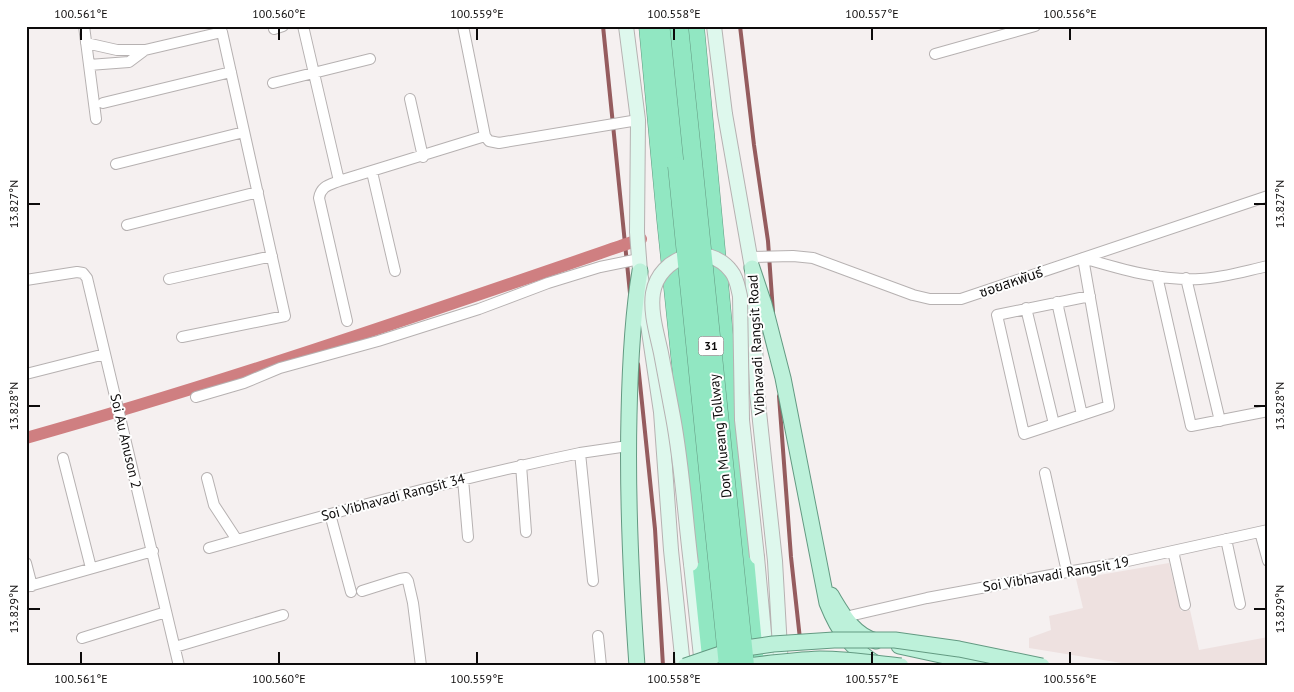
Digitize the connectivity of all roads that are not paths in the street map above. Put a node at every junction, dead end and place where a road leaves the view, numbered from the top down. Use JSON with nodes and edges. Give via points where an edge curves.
{"nodes":[{"id":1,"x":84,"y":26,"type":"edge"},
{"id":2,"x":303,"y":26,"type":"edge"},
{"id":3,"x":463,"y":26,"type":"edge"},
{"id":4,"x":626,"y":26,"type":"edge"},
{"id":5,"x":648,"y":26,"type":"edge"},
{"id":6,"x":664,"y":26,"type":"edge"},
{"id":7,"x":679,"y":26,"type":"edge"},
{"id":8,"x":694,"y":26,"type":"edge"},
{"id":9,"x":714,"y":26,"type":"edge"},
{"id":10,"x":1035,"y":26,"type":"edge"},
{"id":11,"x":86,"y":43,"type":"junction"},
{"id":12,"x":145,"y":50,"type":"junction"},
{"id":13,"x":935,"y":54,"type":"dead end"},
{"id":14,"x":370,"y":59,"type":"dead end"},
{"id":15,"x":89,"y":65,"type":"junction"},
{"id":16,"x":231,"y":72,"type":"junction"},
{"id":17,"x":315,"y":73,"type":"junction"},
{"id":18,"x":272,"y":82,"type":"dead end"},
{"id":19,"x":410,"y":99,"type":"dead end"},
{"id":20,"x":104,"y":103,"type":"dead end"},
{"id":21,"x":96,"y":119,"type":"dead end"},
{"id":22,"x":638,"y":120,"type":"junction"},
{"id":23,"x":244,"y":132,"type":"junction"},
{"id":24,"x":485,"y":136,"type":"junction"},
{"id":25,"x":423,"y":157,"type":"junction"},
{"id":26,"x":116,"y":164,"type":"dead end"},
{"id":27,"x":372,"y":172,"type":"junction"},
{"id":28,"x":339,"y":182,"type":"junction"},
{"id":29,"x":258,"y":192,"type":"junction"},
{"id":30,"x":1268,"y":196,"type":"edge"},
{"id":31,"x":127,"y":225,"type":"dead end"},
{"id":32,"x":272,"y":256,"type":"junction"},
{"id":33,"x":1083,"y":258,"type":"junction"},
{"id":34,"x":755,"y":261,"type":"junction"},
{"id":35,"x":639,"y":265,"type":"junction"},
{"id":36,"x":1268,"y":266,"type":"edge"},
{"id":37,"x":395,"y":271,"type":"dead end"},
{"id":38,"x":1157,"y":276,"type":"junction"},
{"id":39,"x":1186,"y":278,"type":"junction"},
{"id":40,"x":169,"y":279,"type":"dead end"},
{"id":41,"x":26,"y":280,"type":"edge"},
{"id":42,"x":1090,"y":296,"type":"junction"},
{"id":43,"x":1057,"y":302,"type":"junction"},
{"id":44,"x":1026,"y":308,"type":"junction"},
{"id":45,"x":347,"y":321,"type":"dead end"},
{"id":46,"x":182,"y":337,"type":"dead end"},
{"id":47,"x":105,"y":354,"type":"junction"},
{"id":48,"x":26,"y":374,"type":"edge"},
{"id":49,"x":196,"y":397,"type":"dead end"},
{"id":50,"x":1268,"y":411,"type":"edge"},
{"id":51,"x":1082,"y":415,"type":"junction"},
{"id":52,"x":1220,"y":421,"type":"junction"},
{"id":53,"x":1054,"y":424,"type":"junction"},
{"id":54,"x":628,"y":446,"type":"junction"},
{"id":55,"x":580,"y":453,"type":"junction"},
{"id":56,"x":63,"y":458,"type":"dead end"},
{"id":57,"x":521,"y":465,"type":"junction"},
{"id":58,"x":1045,"y":473,"type":"dead end"},
{"id":59,"x":207,"y":478,"type":"dead end"},
{"id":60,"x":463,"y":479,"type":"junction"},
{"id":61,"x":330,"y":514,"type":"junction"},
{"id":62,"x":1264,"y":531,"type":"edge"},
{"id":63,"x":526,"y":532,"type":"dead end"},
{"id":64,"x":468,"y":536,"type":"dead end"},
{"id":65,"x":1226,"y":539,"type":"junction"},
{"id":66,"x":237,"y":540,"type":"junction"},
{"id":67,"x":209,"y":548,"type":"dead end"},
{"id":68,"x":152,"y":552,"type":"junction"},
{"id":69,"x":1173,"y":552,"type":"junction"},
{"id":70,"x":1268,"y":561,"type":"edge"},
{"id":71,"x":26,"y":564,"type":"edge"},
{"id":72,"x":91,"y":568,"type":"junction"},
{"id":73,"x":1067,"y":572,"type":"junction"},
{"id":74,"x":821,"y":579,"type":"junction"},
{"id":75,"x":593,"y":581,"type":"dead end"},
{"id":76,"x":29,"y":586,"type":"edge"},
{"id":77,"x":362,"y":591,"type":"dead end"},
{"id":78,"x":351,"y":592,"type":"dead end"},
{"id":79,"x":1240,"y":604,"type":"dead end"},
{"id":80,"x":1185,"y":605,"type":"dead end"},
{"id":81,"x":166,"y":612,"type":"junction"},
{"id":82,"x":283,"y":615,"type":"dead end"},
{"id":83,"x":845,"y":617,"type":"junction"},
{"id":84,"x":598,"y":636,"type":"dead end"},
{"id":85,"x":82,"y":638,"type":"dead end"},
{"id":86,"x":175,"y":647,"type":"junction"},
{"id":87,"x":179,"y":666,"type":"edge"},
{"id":88,"x":421,"y":666,"type":"edge"},
{"id":89,"x":601,"y":666,"type":"edge"},
{"id":90,"x":637,"y":666,"type":"edge"},
{"id":91,"x":684,"y":666,"type":"edge"},
{"id":92,"x":702,"y":666,"type":"edge"},
{"id":93,"x":712,"y":666,"type":"edge"},
{"id":94,"x":728,"y":666,"type":"edge"},
{"id":95,"x":746,"y":666,"type":"edge"},
{"id":96,"x":755,"y":666,"type":"edge"},
{"id":97,"x":767,"y":666,"type":"edge"},
{"id":98,"x":781,"y":666,"type":"edge"},
{"id":99,"x":880,"y":666,"type":"edge"},
{"id":100,"x":901,"y":666,"type":"edge"},
{"id":101,"x":991,"y":666,"type":"edge"},
{"id":102,"x":1042,"y":666,"type":"edge"}],
"edges":[{"from":1,"to":11,"type":"street"},
{"from":2,"to":17,"type":"street"},
{"from":3,"to":24,"type":"street"},
{"from":4,"to":22,"type":"main road"},
{"from":5,"to":93,"type":"highway","number":"31"},
{"from":6,"to":94,"type":"highway","name":"Don Mueang Tollway","number":"31","bridge":true},
{"from":7,"to":95,"type":"highway","name":"Don Mueang Tollway","number":"31","bridge":true},
{"from":8,"to":96,"type":"highway","name":"Vibhavadi Rangsit Road","number":"31"},
{"from":9,"to":34,"type":"main road","name":"Vibhavadi Rangsit Road","via":[[725,114]]},
{"from":10,"to":13,"type":"street"},
{"from":11,"to":12,"type":"street","via":[[117,50]]},
{"from":11,"to":15,"type":"street"},
{"from":12,"to":15,"type":"street","via":[[129,62]]},
{"from":12,"to":16,"type":"street","via":[[222,32]]},
{"from":14,"to":17,"type":"street"},
{"from":15,"to":21,"type":"street"},
{"from":16,"to":20,"type":"street"},
{"from":16,"to":23,"type":"street"},
{"from":17,"to":18,"type":"street"},
{"from":17,"to":28,"type":"street"},
{"from":19,"to":25,"type":"street"},
{"from":22,"to":24,"type":"street","via":[[499,143],[489,141]]},
{"from":22,"to":35,"type":"main road"},
{"from":23,"to":26,"type":"street"},
{"from":23,"to":29,"type":"street"},
{"from":24,"to":25,"type":"street"},
{"from":25,"to":27,"type":"street"},
{"from":27,"to":28,"type":"street"},
{"from":27,"to":37,"type":"street"},
{"from":28,"to":45,"type":"street","via":[[324,187],[319,198]]},
{"from":29,"to":31,"type":"street"},
{"from":29,"to":32,"type":"street"},
{"from":30,"to":33,"type":"street","name":"ซอยสหพันธ์"},
{"from":32,"to":40,"type":"street"},
{"from":32,"to":46,"type":"street","via":[[285,316]]},
{"from":33,"to":34,"type":"street","name":"ซอยสหพันธ์","via":[[961,299],[943,300],[913,295],[813,258],[775,256]]},
{"from":33,"to":38,"type":"street"},
{"from":33,"to":42,"type":"street"},
{"from":34,"to":74,"type":"main road","via":[[783,378]]},
{"from":34,"to":98,"type":"main road","name":"Vibhavadi Rangsit Road","via":[[757,393],[775,561]]},
{"from":35,"to":49,"type":"street","via":[[600,268],[548,283],[452,318],[280,368]]},
{"from":35,"to":54,"type":"main road"},
{"from":35,"to":91,"type":"main road","via":[[661,412]]},
{"from":36,"to":39,"type":"street","via":[[1216,277]]},
{"from":38,"to":39,"type":"street"},
{"from":38,"to":52,"type":"street","via":[[1191,426]]},
{"from":39,"to":52,"type":"street"},
{"from":41,"to":47,"type":"street","name":"Soi Au Anuson 2","via":[[83,273],[87,278]]},
{"from":42,"to":43,"type":"street"},
{"from":42,"to":51,"type":"street","via":[[1109,406]]},
{"from":43,"to":44,"type":"street"},
{"from":43,"to":51,"type":"street"},
{"from":44,"to":53,"type":"street"},
{"from":44,"to":53,"type":"street","via":[[997,315],[1024,434]]},
{"from":47,"to":48,"type":"street"},
{"from":47,"to":68,"type":"street","name":"Soi Au Anuson 2"},
{"from":50,"to":52,"type":"street"},
{"from":51,"to":53,"type":"street"},
{"from":54,"to":55,"type":"street","name":"Soi Vibhavadi Rangsit 34"},
{"from":54,"to":90,"type":"main road","via":[[630,565]]},
{"from":55,"to":57,"type":"street","name":"Soi Vibhavadi Rangsit 34"},
{"from":55,"to":75,"type":"street"},
{"from":56,"to":72,"type":"street"},
{"from":57,"to":60,"type":"street","name":"Soi Vibhavadi Rangsit 34"},
{"from":57,"to":63,"type":"street"},
{"from":58,"to":73,"type":"street"},
{"from":59,"to":66,"type":"street","via":[[214,505]]},
{"from":60,"to":61,"type":"street","name":"Soi Vibhavadi Rangsit 34"},
{"from":60,"to":64,"type":"street"},
{"from":61,"to":66,"type":"street","name":"Soi Vibhavadi Rangsit 34"},
{"from":61,"to":78,"type":"street"},
{"from":62,"to":65,"type":"street","name":"Soi Vibhavadi Rangsit 19"},
{"from":62,"to":70,"type":"street"},
{"from":65,"to":69,"type":"street","name":"Soi Vibhavadi Rangsit 19"},
{"from":65,"to":79,"type":"street"},
{"from":66,"to":67,"type":"street","name":"Soi Vibhavadi Rangsit 34"},
{"from":68,"to":72,"type":"street"},
{"from":68,"to":81,"type":"street","name":"Soi Au Anuson 2"},
{"from":69,"to":73,"type":"street","name":"Soi Vibhavadi Rangsit 19"},
{"from":69,"to":80,"type":"street"},
{"from":71,"to":76,"type":"street"},
{"from":72,"to":76,"type":"street"},
{"from":73,"to":83,"type":"street","name":"Soi Vibhavadi Rangsit 19"},
{"from":74,"to":83,"type":"main road"},
{"from":74,"to":99,"type":"main road","via":[[835,624],[861,654]]},
{"from":77,"to":88,"type":"street","via":[[406,578],[413,603]]},
{"from":81,"to":85,"type":"street"},
{"from":81,"to":86,"type":"street","name":"Soi Au Anuson 2"},
{"from":82,"to":86,"type":"street"},
{"from":83,"to":101,"type":"main road","via":[[850,625],[871,640]]},
{"from":84,"to":89,"type":"street"},
{"from":86,"to":87,"type":"street","name":"Soi Au Anuson 2"},
{"from":91,"to":102,"type":"main road","bridge":true,"via":[[732,650],[834,640],[895,640]]},
{"from":92,"to":97,"type":"main road","bridge":true,"via":[[674,420],[656,332],[652,294],[662,270],[690,255],[707,255],[722,262],[732,272],[740,296],[742,420]]},
{"from":95,"to":100,"type":"main road","bridge":true,"via":[[820,659]]}]}
